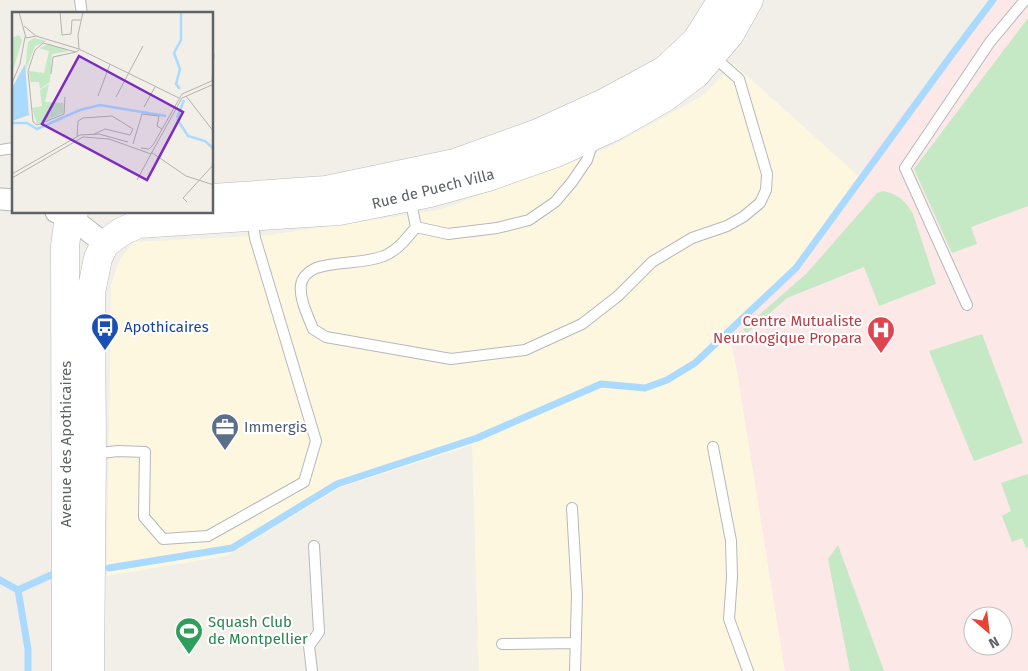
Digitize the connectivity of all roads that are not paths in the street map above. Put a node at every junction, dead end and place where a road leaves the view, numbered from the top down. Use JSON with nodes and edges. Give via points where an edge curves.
{"nodes":[{"id":1,"x":722,"y":0,"type":"edge"},
{"id":2,"x":749,"y":0,"type":"edge"},
{"id":3,"x":1025,"y":0,"type":"edge"},
{"id":4,"x":713,"y":56,"type":"junction"},
{"id":5,"x":596,"y":134,"type":"junction"},
{"id":6,"x":409,"y":197,"type":"junction"},
{"id":7,"x":214,"y":198,"type":"edge"},
{"id":8,"x":67,"y":214,"type":"edge"},
{"id":9,"x":252,"y":218,"type":"junction"},
{"id":10,"x":416,"y":228,"type":"junction"},
{"id":11,"x":105,"y":244,"type":"junction"},
{"id":12,"x":966,"y":305,"type":"dead end"},
{"id":13,"x":713,"y":447,"type":"dead end"},
{"id":14,"x":92,"y":454,"type":"junction"},
{"id":15,"x":572,"y":508,"type":"dead end"},
{"id":16,"x":314,"y":546,"type":"dead end"},
{"id":17,"x":575,"y":643,"type":"junction"},
{"id":18,"x":502,"y":644,"type":"dead end"},
{"id":19,"x":66,"y":671,"type":"edge"},
{"id":20,"x":90,"y":671,"type":"edge"},
{"id":21,"x":312,"y":671,"type":"edge"},
{"id":22,"x":575,"y":671,"type":"edge"},
{"id":23,"x":748,"y":671,"type":"edge"}],
"edges":[{"from":1,"to":7,"type":"main road","name":"Rue de Puech Villa","via":[[696,41],[664,70],[604,103],[538,132],[455,163],[326,190]]},
{"from":2,"to":4,"type":"main road","name":"Rue de Puech Villa"},
{"from":3,"to":12,"type":"lane","via":[[990,42],[905,168]]},
{"from":4,"to":5,"type":"main road","name":"Rue de Puech Villa","via":[[696,74],[664,98]]},
{"from":4,"to":10,"type":"lane","via":[[739,79],[767,174],[766,190],[760,204],[727,226],[692,238],[652,262],[618,296],[582,324],[525,350],[450,359],[326,337],[313,330],[301,293],[301,283],[307,273],[316,268],[386,255],[400,246]]},
{"from":5,"to":6,"type":"main road","name":"Rue de Puech Villa","via":[[556,153],[488,177]]},
{"from":5,"to":10,"type":"lane","via":[[587,160],[572,182],[555,202],[528,220],[497,228],[448,234]]},
{"from":6,"to":9,"type":"main road","name":"Rue de Puech Villa","via":[[339,211]]},
{"from":6,"to":10,"type":"lane"},
{"from":8,"to":11,"type":"street"},
{"from":8,"to":19,"type":"main road","name":"Avenue des Apothicaires"},
{"from":9,"to":11,"type":"main road","name":"Rue de Puech Villa","via":[[138,224]]},
{"from":9,"to":14,"type":"lane","via":[[255,238],[316,441],[304,482],[208,536],[163,539],[144,517],[144,452]]},
{"from":11,"to":14,"type":"main road","name":"Avenue des Apothicaires","via":[[98,258],[91,293]]},
{"from":13,"to":23,"type":"lane","via":[[731,541],[729,619]]},
{"from":14,"to":20,"type":"main road","name":"Avenue des Apothicaires"},
{"from":15,"to":17,"type":"lane","via":[[577,595]]},
{"from":16,"to":21,"type":"lane","via":[[318,632],[309,646]]},
{"from":17,"to":18,"type":"lane"},
{"from":17,"to":22,"type":"lane"}]}
